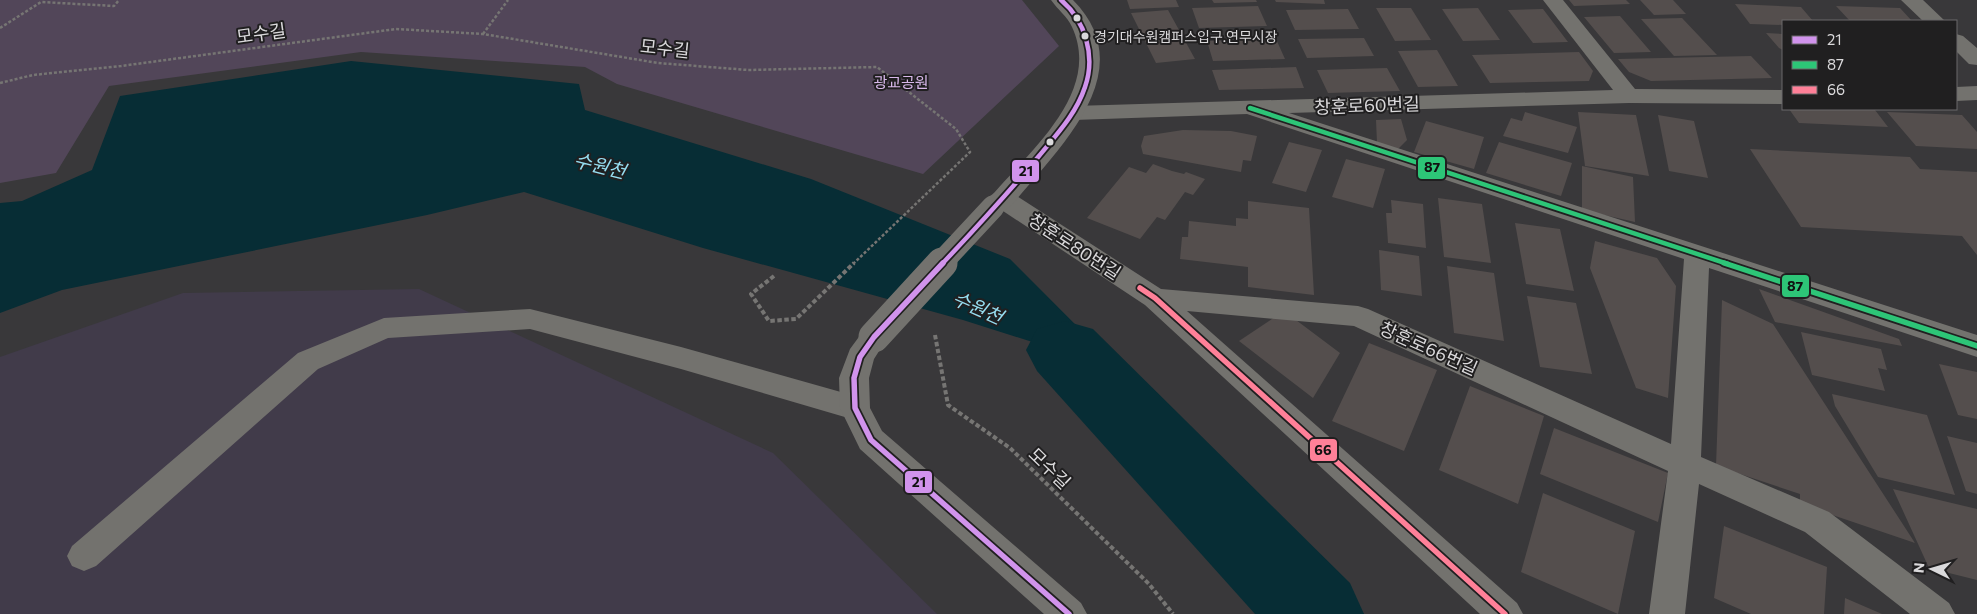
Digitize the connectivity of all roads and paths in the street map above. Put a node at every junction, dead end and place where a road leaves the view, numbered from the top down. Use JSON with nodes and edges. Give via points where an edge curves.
{"nodes":[{"id":1,"x":119,"y":0,"type":"edge"},
{"id":2,"x":508,"y":0,"type":"edge"},
{"id":3,"x":1061,"y":0,"type":"edge"},
{"id":4,"x":1553,"y":0,"type":"edge"},
{"id":5,"x":1911,"y":0,"type":"edge"},
{"id":6,"x":42,"y":1,"type":"edge"},
{"id":7,"x":1934,"y":20,"type":"edge"},
{"id":8,"x":0,"y":28,"type":"edge"},
{"id":9,"x":483,"y":34,"type":"junction"},
{"id":10,"x":1957,"y":41,"type":"edge"},
{"id":11,"x":1977,"y":59,"type":"edge"},
{"id":12,"x":0,"y":83,"type":"edge"},
{"id":13,"x":1977,"y":93,"type":"edge"},
{"id":14,"x":1957,"y":94,"type":"edge"},
{"id":15,"x":1629,"y":96,"type":"junction"},
{"id":16,"x":1782,"y":97,"type":"edge"},
{"id":17,"x":1250,"y":108,"type":"junction"},
{"id":18,"x":1074,"y":113,"type":"junction"},
{"id":19,"x":998,"y":203,"type":"junction"},
{"id":20,"x":1697,"y":254,"type":"junction"},
{"id":21,"x":774,"y":276,"type":"dead end"},
{"id":22,"x":1155,"y":298,"type":"junction"},
{"id":23,"x":935,"y":334,"type":"dead end"},
{"id":24,"x":1977,"y":346,"type":"edge"},
{"id":25,"x":855,"y":408,"type":"junction"},
{"id":26,"x":1685,"y":464,"type":"junction"},
{"id":27,"x":84,"y":556,"type":"dead end"},
{"id":28,"x":1069,"y":614,"type":"edge"},
{"id":29,"x":1172,"y":614,"type":"edge"},
{"id":30,"x":1505,"y":614,"type":"edge"},
{"id":31,"x":1667,"y":614,"type":"edge"},
{"id":32,"x":1937,"y":614,"type":"edge"}],
"edges":[{"from":1,"to":6,"type":"path","via":[[114,6]]},
{"from":2,"to":9,"type":"path"},
{"from":3,"to":18,"type":"street","via":[[1084,29],[1089,59],[1086,85]]},
{"from":4,"to":15,"type":"street"},
{"from":5,"to":7,"type":"street"},
{"from":6,"to":8,"type":"path"},
{"from":9,"to":12,"type":"path","name":"모수길","via":[[396,29],[33,75]]},
{"from":9,"to":21,"type":"path","name":"모수길","via":[[658,63],[748,70],[877,67],[956,129],[970,152],[796,319],[769,321],[751,294]]},
{"from":10,"to":11,"type":"street"},
{"from":13,"to":14,"type":"street"},
{"from":15,"to":16,"type":"street","name":"창훈로60번길"},
{"from":15,"to":17,"type":"street","name":"창훈로60번길"},
{"from":17,"to":18,"type":"street","name":"창훈로60번길"},
{"from":17,"to":20,"type":"street"},
{"from":18,"to":19,"type":"street"},
{"from":19,"to":22,"type":"street","name":"창훈로80번길"},
{"from":19,"to":25,"type":"street","bridge":true,"via":[[860,356],[854,378]]},
{"from":20,"to":24,"type":"street"},
{"from":20,"to":26,"type":"street"},
{"from":22,"to":26,"type":"street","name":"창훈로66번길","via":[[1358,316]]},
{"from":22,"to":30,"type":"street","name":"창훈로80번길"},
{"from":23,"to":29,"type":"path","name":"모수길","via":[[948,405],[1010,448],[1149,584]]},
{"from":25,"to":27,"type":"street","via":[[530,319],[384,328],[308,361]]},
{"from":25,"to":28,"type":"street","via":[[871,440]]},
{"from":26,"to":31,"type":"street"},
{"from":26,"to":32,"type":"street","name":"창훈로66번길","via":[[1817,522]]}]}
